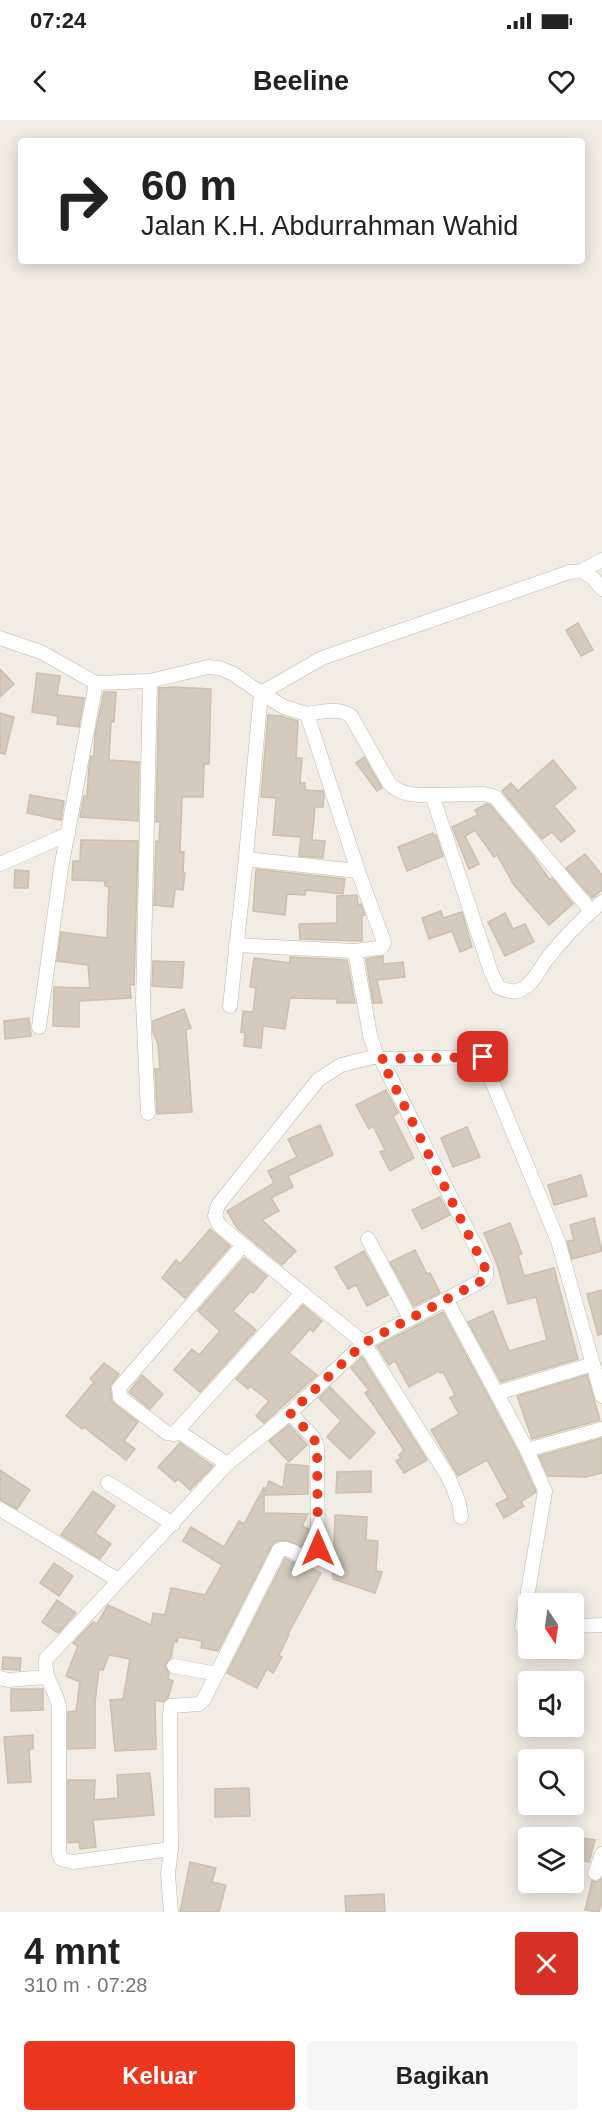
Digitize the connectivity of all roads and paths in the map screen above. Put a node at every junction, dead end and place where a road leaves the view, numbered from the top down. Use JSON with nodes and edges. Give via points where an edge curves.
{"nodes":[{"id":1,"x":602,"y":560,"type":"edge"},
{"id":2,"x":582,"y":571,"type":"junction"},
{"id":3,"x":602,"y":589,"type":"edge"},
{"id":4,"x":0,"y":638,"type":"edge"},
{"id":5,"x":150,"y":681,"type":"junction"},
{"id":6,"x":96,"y":683,"type":"junction"},
{"id":7,"x":261,"y":693,"type":"junction"},
{"id":8,"x":307,"y":714,"type":"junction"},
{"id":9,"x":432,"y":795,"type":"junction"},
{"id":10,"x":68,"y":834,"type":"junction"},
{"id":11,"x":246,"y":859,"type":"junction"},
{"id":12,"x":0,"y":864,"type":"edge"},
{"id":13,"x":358,"y":871,"type":"junction"},
{"id":14,"x":602,"y":902,"type":"edge"},
{"id":15,"x":591,"y":911,"type":"junction"},
{"id":16,"x":236,"y":945,"type":"junction"},
{"id":17,"x":355,"y":951,"type":"junction"},
{"id":18,"x":230,"y":1006,"type":"dead end"},
{"id":19,"x":39,"y":1027,"type":"dead end"},
{"id":20,"x":379,"y":1058,"type":"junction"},
{"id":21,"x":148,"y":1113,"type":"dead end"},
{"id":22,"x":368,"y":1239,"type":"dead end"},
{"id":23,"x":243,"y":1245,"type":"junction"},
{"id":24,"x":301,"y":1294,"type":"junction"},
{"id":25,"x":446,"y":1299,"type":"junction"},
{"id":26,"x":410,"y":1318,"type":"junction"},
{"id":27,"x":364,"y":1343,"type":"junction"},
{"id":28,"x":593,"y":1364,"type":"junction"},
{"id":29,"x":497,"y":1393,"type":"junction"},
{"id":30,"x":602,"y":1396,"type":"edge"},
{"id":31,"x":290,"y":1413,"type":"junction"},
{"id":32,"x":602,"y":1429,"type":"edge"},
{"id":33,"x":178,"y":1431,"type":"junction"},
{"id":34,"x":527,"y":1450,"type":"junction"},
{"id":35,"x":227,"y":1464,"type":"junction"},
{"id":36,"x":108,"y":1483,"type":"dead end"},
{"id":37,"x":0,"y":1509,"type":"edge"},
{"id":38,"x":460,"y":1517,"type":"dead end"},
{"id":39,"x":173,"y":1524,"type":"junction"},
{"id":40,"x":118,"y":1580,"type":"junction"},
{"id":41,"x":528,"y":1593,"type":"edge"},
{"id":42,"x":602,"y":1625,"type":"edge"},
{"id":43,"x":584,"y":1626,"type":"edge"},
{"id":44,"x":174,"y":1666,"type":"dead end"},
{"id":45,"x":217,"y":1674,"type":"junction"},
{"id":46,"x":46,"y":1677,"type":"junction"},
{"id":47,"x":0,"y":1678,"type":"edge"},
{"id":48,"x":171,"y":1849,"type":"junction"},
{"id":49,"x":602,"y":1854,"type":"edge"},
{"id":50,"x":595,"y":1873,"type":"dead end"},
{"id":51,"x":171,"y":1912,"type":"edge"}],
"edges":[{"from":1,"to":2,"type":"street"},
{"from":2,"to":3,"type":"street"},
{"from":2,"to":7,"type":"street","via":[[322,658]]},
{"from":4,"to":6,"type":"street","via":[[40,651]]},
{"from":5,"to":6,"type":"street"},
{"from":5,"to":7,"type":"street","via":[[208,667],[219,668]]},
{"from":5,"to":21,"type":"street","via":[[143,1002]]},
{"from":6,"to":10,"type":"street"},
{"from":7,"to":8,"type":"street","via":[[284,707]]},
{"from":7,"to":11,"type":"street"},
{"from":8,"to":9,"type":"street","via":[[346,712],[395,789],[411,795]]},
{"from":8,"to":13,"type":"street"},
{"from":9,"to":15,"type":"street","via":[[495,797]]},
{"from":9,"to":15,"type":"street","via":[[498,987],[510,992],[522,990]]},
{"from":10,"to":12,"type":"street"},
{"from":10,"to":19,"type":"street"},
{"from":11,"to":13,"type":"street"},
{"from":11,"to":16,"type":"street"},
{"from":13,"to":17,"type":"street","via":[[384,942],[379,948]]},
{"from":14,"to":15,"type":"street"},
{"from":16,"to":17,"type":"street"},
{"from":16,"to":18,"type":"street"},
{"from":17,"to":20,"type":"street","via":[[370,1035]]},
{"from":20,"to":23,"type":"street","via":[[341,1065],[318,1080],[218,1205],[215,1216],[219,1225]]},
{"from":20,"to":25,"type":"street","via":[[486,1268],[483,1280]]},
{"from":20,"to":28,"type":"street","via":[[483,1057],[558,1241]]},
{"from":22,"to":26,"type":"street"},
{"from":23,"to":24,"type":"street"},
{"from":23,"to":33,"type":"street","via":[[119,1388],[120,1397],[167,1433]]},
{"from":24,"to":27,"type":"street"},
{"from":24,"to":33,"type":"street"},
{"from":25,"to":26,"type":"street"},
{"from":25,"to":29,"type":"street"},
{"from":26,"to":27,"type":"street"},
{"from":27,"to":31,"type":"street"},
{"from":27,"to":38,"type":"street","via":[[449,1478]]},
{"from":28,"to":29,"type":"street"},
{"from":28,"to":30,"type":"street"},
{"from":29,"to":34,"type":"street"},
{"from":31,"to":35,"type":"street"},
{"from":31,"to":45,"type":"street","via":[[317,1446],[318,1548],[308,1560],[283,1548],[275,1555]]},
{"from":32,"to":34,"type":"street"},
{"from":33,"to":35,"type":"street"},
{"from":34,"to":41,"type":"street","via":[[545,1491]]},
{"from":35,"to":39,"type":"street"},
{"from":36,"to":39,"type":"street"},
{"from":37,"to":40,"type":"street"},
{"from":39,"to":40,"type":"street"},
{"from":40,"to":46,"type":"street","via":[[51,1652],[46,1659]]},
{"from":42,"to":43,"type":"street"},
{"from":44,"to":45,"type":"street"},
{"from":45,"to":48,"type":"street","via":[[199,1704],[171,1706]]},
{"from":46,"to":47,"type":"street"},
{"from":46,"to":48,"type":"street","via":[[59,1707],[62,1859],[73,1862]]},
{"from":48,"to":51,"type":"street"},
{"from":49,"to":50,"type":"street"}]}
